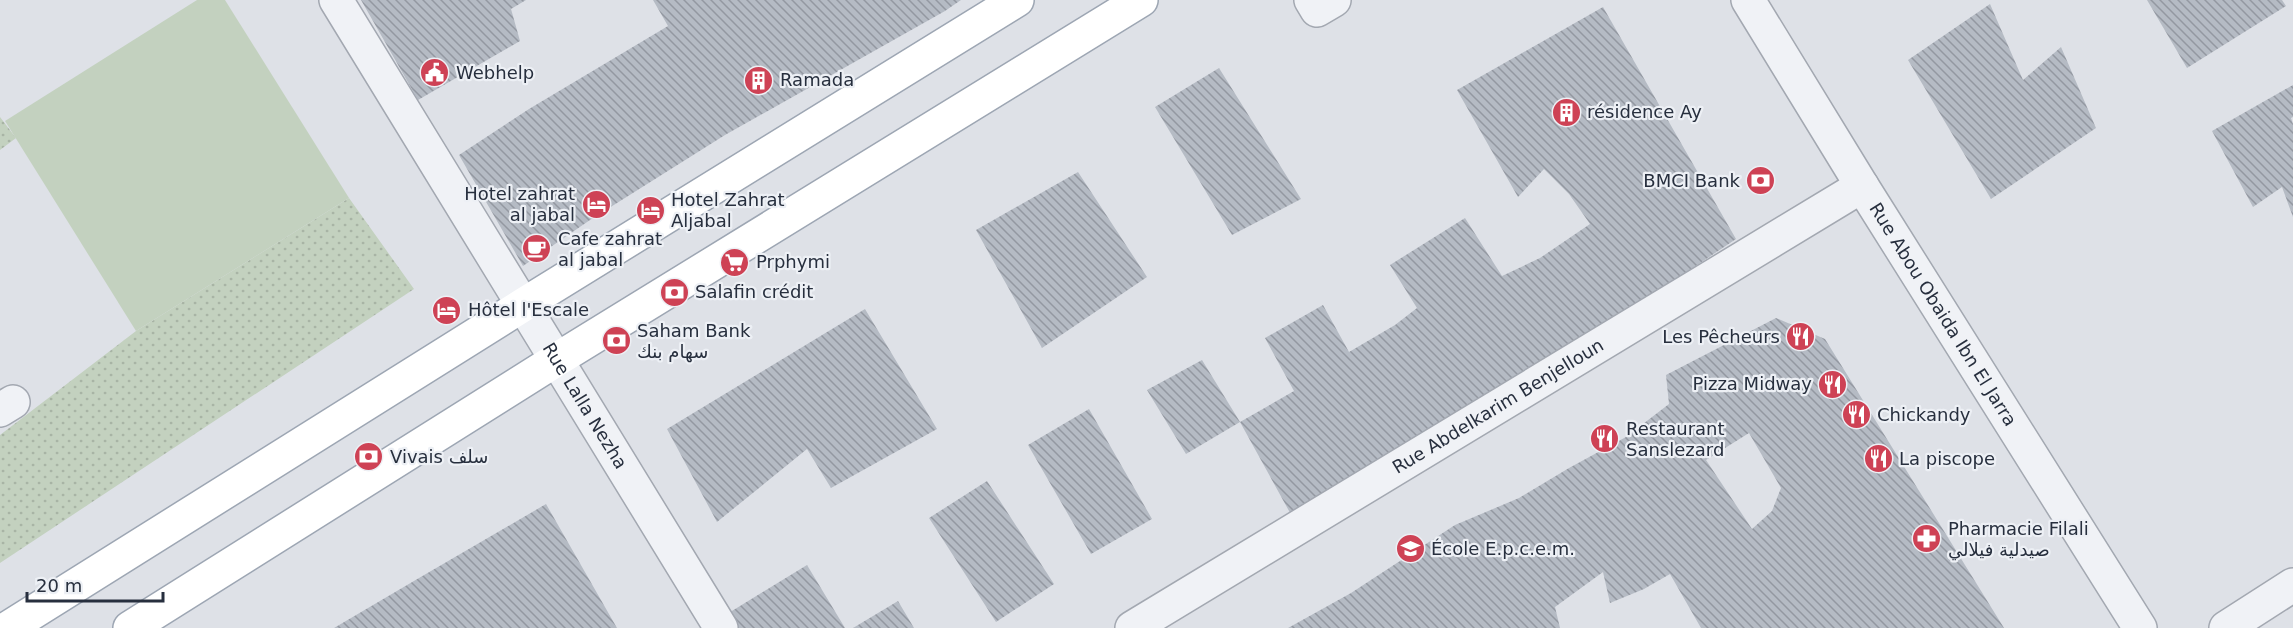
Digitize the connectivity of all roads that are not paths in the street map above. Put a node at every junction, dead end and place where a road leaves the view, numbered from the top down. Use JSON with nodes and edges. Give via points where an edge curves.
{"nodes":[{"id":1,"x":336,"y":0,"type":"edge"},
{"id":2,"x":1017,"y":0,"type":"edge"},
{"id":3,"x":1141,"y":0,"type":"edge"},
{"id":4,"x":1311,"y":0,"type":"edge"},
{"id":5,"x":1334,"y":0,"type":"edge"},
{"id":6,"x":1748,"y":0,"type":"edge"},
{"id":7,"x":1862,"y":186,"type":"junction"},
{"id":8,"x":523,"y":305,"type":"junction"},
{"id":9,"x":556,"y":360,"type":"junction"},
{"id":10,"x":2293,"y":585,"type":"edge"},
{"id":11,"x":8,"y":628,"type":"edge"},
{"id":12,"x":130,"y":628,"type":"edge"},
{"id":13,"x":721,"y":628,"type":"edge"},
{"id":14,"x":1132,"y":628,"type":"edge"},
{"id":15,"x":2140,"y":628,"type":"edge"},
{"id":16,"x":2226,"y":628,"type":"edge"}],
"edges":[{"from":1,"to":8,"type":"street","name":"Rue Lalla Nezha"},
{"from":2,"to":8,"type":"main road"},
{"from":3,"to":9,"type":"main road"},
{"from":4,"to":5,"type":"street","via":[[1317,10]]},
{"from":6,"to":7,"type":"street","name":"Rue Abou Obaida Ibn El Jarra"},
{"from":7,"to":14,"type":"street","name":"Rue Abdelkarim Benjelloun"},
{"from":7,"to":15,"type":"street","name":"Rue Abou Obaida Ibn El Jarra"},
{"from":8,"to":9,"type":"street","name":"Rue Lalla Nezha"},
{"from":8,"to":11,"type":"main road"},
{"from":9,"to":12,"type":"main road"},
{"from":9,"to":13,"type":"street","name":"Rue Lalla Nezha"},
{"from":10,"to":16,"type":"street"}]}
